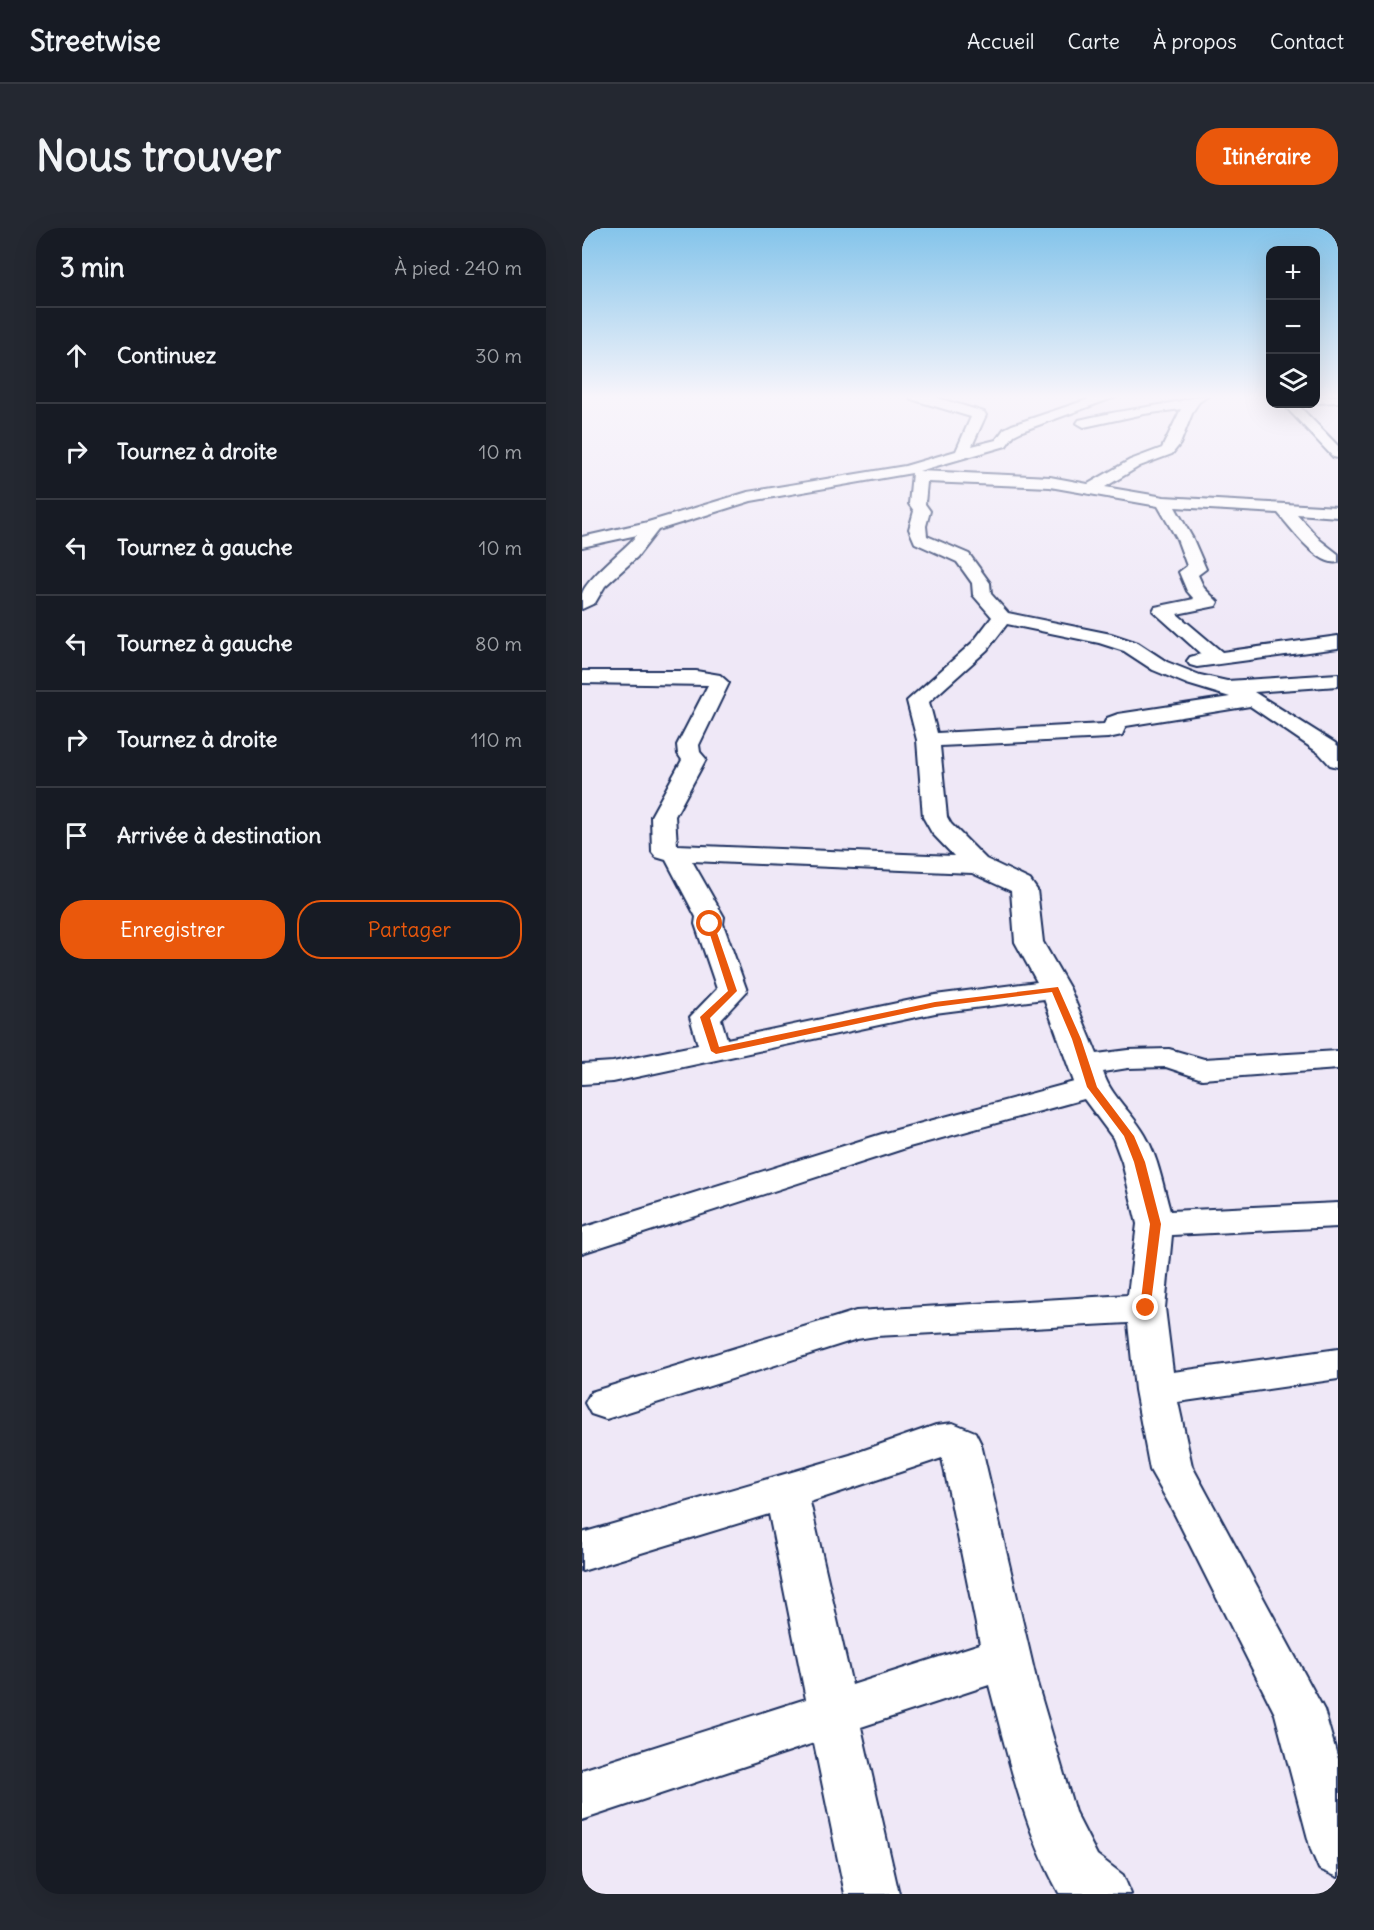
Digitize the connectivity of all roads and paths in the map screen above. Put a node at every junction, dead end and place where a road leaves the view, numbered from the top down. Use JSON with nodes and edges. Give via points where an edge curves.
{"nodes":[{"id":1,"x":913,"y":473,"type":"edge"},
{"id":2,"x":906,"y":474,"type":"edge"},
{"id":3,"x":924,"y":474,"type":"edge"},
{"id":4,"x":1117,"y":474,"type":"edge"},
{"id":5,"x":1091,"y":489,"type":"junction"},
{"id":6,"x":1164,"y":502,"type":"junction"},
{"id":7,"x":1284,"y":510,"type":"junction"},
{"id":8,"x":1338,"y":512,"type":"edge"},
{"id":9,"x":652,"y":526,"type":"junction"},
{"id":10,"x":582,"y":542,"type":"edge"},
{"id":11,"x":1332,"y":558,"type":"dead end"},
{"id":12,"x":582,"y":603,"type":"edge"},
{"id":13,"x":1002,"y":617,"type":"junction"},
{"id":14,"x":1338,"y":642,"type":"edge"},
{"id":15,"x":1217,"y":658,"type":"junction"},
{"id":16,"x":1160,"y":666,"type":"junction"},
{"id":17,"x":582,"y":677,"type":"edge"},
{"id":18,"x":1338,"y":680,"type":"edge"},
{"id":19,"x":1225,"y":687,"type":"junction"},
{"id":20,"x":1253,"y":699,"type":"junction"},
{"id":21,"x":928,"y":740,"type":"junction"},
{"id":22,"x":1338,"y":760,"type":"edge"},
{"id":23,"x":675,"y":853,"type":"junction"},
{"id":24,"x":977,"y":865,"type":"junction"},
{"id":25,"x":1055,"y":989,"type":"junction"},
{"id":26,"x":716,"y":1051,"type":"junction"},
{"id":27,"x":1338,"y":1060,"type":"edge"},
{"id":28,"x":582,"y":1074,"type":"edge"},
{"id":29,"x":1089,"y":1076,"type":"junction"},
{"id":30,"x":1338,"y":1215,"type":"edge"},
{"id":31,"x":1155,"y":1224,"type":"junction"},
{"id":32,"x":582,"y":1241,"type":"edge"},
{"id":33,"x":1146,"y":1308,"type":"junction"},
{"id":34,"x":1338,"y":1364,"type":"edge"},
{"id":35,"x":1155,"y":1390,"type":"junction"},
{"id":36,"x":606,"y":1403,"type":"dead end"},
{"id":37,"x":786,"y":1491,"type":"junction"},
{"id":38,"x":582,"y":1552,"type":"edge"},
{"id":39,"x":1007,"y":1657,"type":"junction"},
{"id":40,"x":835,"y":1713,"type":"junction"},
{"id":41,"x":582,"y":1796,"type":"edge"},
{"id":42,"x":1338,"y":1850,"type":"edge"},
{"id":43,"x":872,"y":1894,"type":"edge"},
{"id":44,"x":1104,"y":1894,"type":"edge"}],
"edges":[{"from":1,"to":13,"type":"street","via":[[917,504],[922,511],[918,535],[963,558],[981,583],[982,595]]},
{"from":2,"to":9,"type":"street","via":[[814,484],[748,497]]},
{"from":3,"to":5,"type":"street"},
{"from":4,"to":5,"type":"street"},
{"from":5,"to":6,"type":"street"},
{"from":6,"to":7,"type":"street"},
{"from":6,"to":15,"type":"street","via":[[1197,569],[1188,573],[1196,591],[1209,602],[1162,611]]},
{"from":7,"to":8,"type":"street"},
{"from":7,"to":11,"type":"street"},
{"from":9,"to":10,"type":"street"},
{"from":9,"to":12,"type":"street"},
{"from":13,"to":16,"type":"street","via":[[1117,642]]},
{"from":13,"to":21,"type":"street","via":[[980,646],[921,696],[918,701]]},
{"from":14,"to":15,"type":"street"},
{"from":15,"to":16,"type":"street"},
{"from":16,"to":19,"type":"street"},
{"from":17,"to":23,"type":"street","via":[[718,680],[688,745],[694,759],[663,816],[664,850]]},
{"from":18,"to":19,"type":"street"},
{"from":19,"to":20,"type":"street"},
{"from":20,"to":21,"type":"street","via":[[1118,721],[1114,730],[1108,731]]},
{"from":20,"to":22,"type":"street","via":[[1327,748]]},
{"from":21,"to":24,"type":"street","via":[[935,817]]},
{"from":23,"to":24,"type":"street"},
{"from":23,"to":26,"type":"street","via":[[710,917],[732,991],[705,1017]]},
{"from":24,"to":25,"type":"street","via":[[1024,890],[1029,942]]},
{"from":25,"to":26,"type":"street","via":[[935,1004]]},
{"from":25,"to":29,"type":"street"},
{"from":26,"to":28,"type":"street","via":[[613,1072]]},
{"from":27,"to":29,"type":"street","via":[[1202,1069],[1169,1058],[1128,1059]]},
{"from":29,"to":31,"type":"street","via":[[1129,1136]]},
{"from":29,"to":32,"type":"street"},
{"from":30,"to":31,"type":"street"},
{"from":31,"to":33,"type":"street"},
{"from":33,"to":35,"type":"street"},
{"from":33,"to":36,"type":"street","via":[[856,1325]]},
{"from":34,"to":35,"type":"street"},
{"from":35,"to":42,"type":"street","via":[[1171,1470],[1299,1710]]},
{"from":37,"to":38,"type":"street"},
{"from":37,"to":39,"type":"street","via":[[936,1442],[953,1439],[960,1444]]},
{"from":37,"to":40,"type":"street"},
{"from":39,"to":40,"type":"street"},
{"from":39,"to":44,"type":"street","via":[[1049,1813],[1078,1874]]},
{"from":40,"to":41,"type":"street"},
{"from":40,"to":43,"type":"street"}]}
